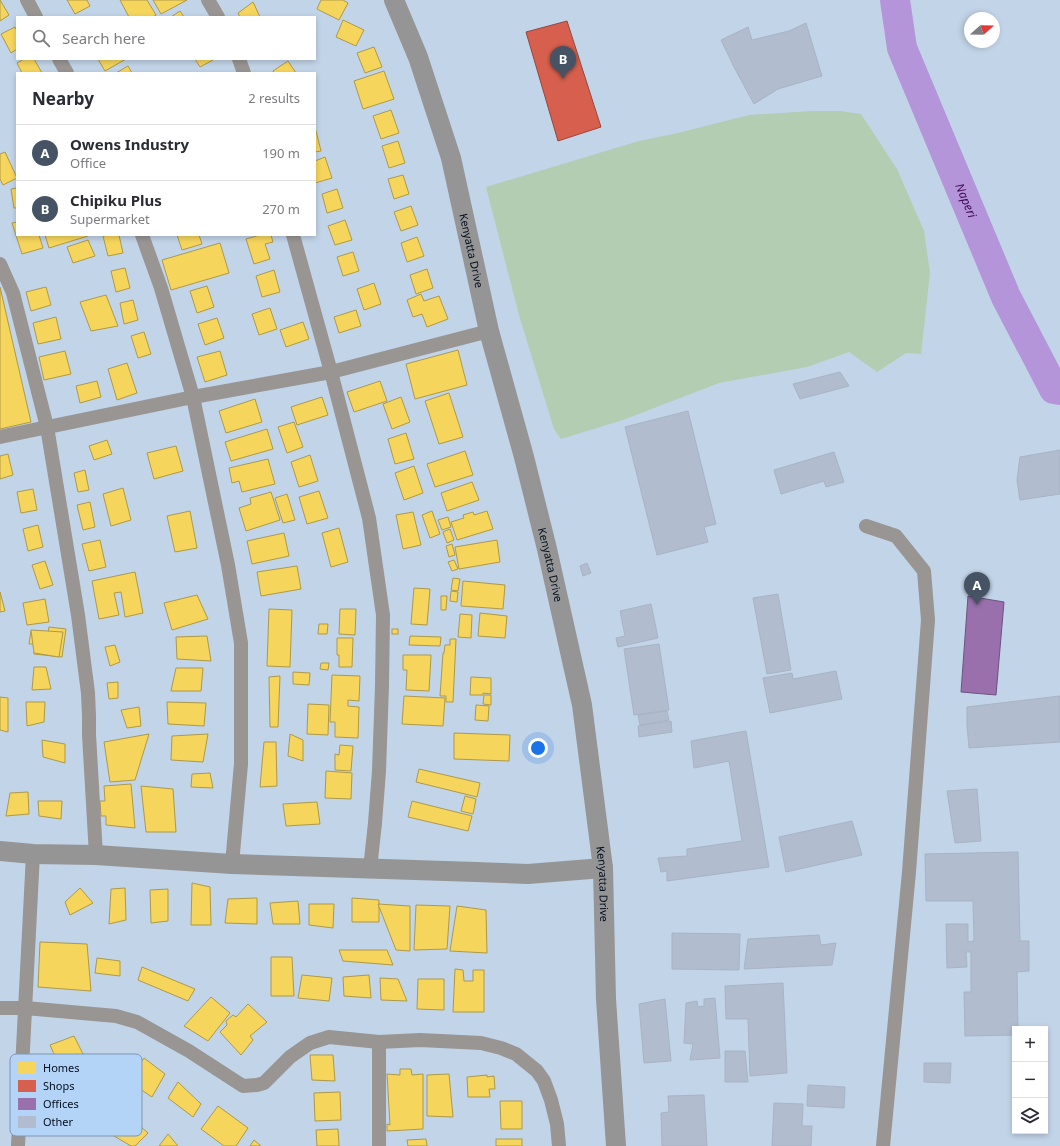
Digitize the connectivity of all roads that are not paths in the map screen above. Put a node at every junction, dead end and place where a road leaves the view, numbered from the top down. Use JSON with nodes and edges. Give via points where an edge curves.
{"nodes":[{"id":1,"x":27,"y":0,"type":"edge"},
{"id":2,"x":208,"y":0,"type":"edge"},
{"id":3,"x":394,"y":0,"type":"edge"},
{"id":4,"x":35,"y":16,"type":"edge"},
{"id":5,"x":217,"y":16,"type":"edge"},
{"id":6,"x":60,"y":60,"type":"edge"},
{"id":7,"x":239,"y":60,"type":"edge"},
{"id":8,"x":66,"y":72,"type":"edge"},
{"id":9,"x":244,"y":72,"type":"edge"},
{"id":10,"x":142,"y":236,"type":"edge"},
{"id":11,"x":293,"y":236,"type":"edge"},
{"id":12,"x":0,"y":264,"type":"edge"},
{"id":13,"x":489,"y":331,"type":"junction"},
{"id":14,"x":331,"y":372,"type":"junction"},
{"id":15,"x":193,"y":397,"type":"junction"},
{"id":16,"x":47,"y":427,"type":"junction"},
{"id":17,"x":0,"y":437,"type":"edge"},
{"id":18,"x":866,"y":526,"type":"dead end"},
{"id":19,"x":0,"y":851,"type":"edge"},
{"id":20,"x":34,"y":854,"type":"junction"},
{"id":21,"x":96,"y":855,"type":"junction"},
{"id":22,"x":232,"y":864,"type":"junction"},
{"id":23,"x":603,"y":868,"type":"junction"},
{"id":24,"x":370,"y":869,"type":"junction"},
{"id":25,"x":0,"y":1008,"type":"edge"},
{"id":26,"x":25,"y":1008,"type":"junction"},
{"id":27,"x":379,"y":1042,"type":"junction"},
{"id":28,"x":23,"y":1054,"type":"edge"},
{"id":29,"x":19,"y":1136,"type":"edge"},
{"id":30,"x":18,"y":1146,"type":"edge"},
{"id":31,"x":379,"y":1146,"type":"edge"},
{"id":32,"x":559,"y":1146,"type":"edge"},
{"id":33,"x":616,"y":1146,"type":"edge"},
{"id":34,"x":883,"y":1146,"type":"edge"}],
"edges":[{"from":1,"to":4,"type":"street"},
{"from":2,"to":5,"type":"street"},
{"from":3,"to":13,"type":"main road","name":"Kenyatta Drive","via":[[418,57],[451,158]]},
{"from":6,"to":8,"type":"street"},
{"from":7,"to":9,"type":"street"},
{"from":10,"to":15,"type":"street","via":[[161,288]]},
{"from":11,"to":14,"type":"street"},
{"from":12,"to":16,"type":"street","via":[[12,293]]},
{"from":13,"to":14,"type":"street"},
{"from":13,"to":23,"type":"main road","name":"Kenyatta Drive","via":[[547,549],[582,705]]},
{"from":14,"to":15,"type":"street"},
{"from":14,"to":24,"type":"street","via":[[369,518],[383,615],[379,771]]},
{"from":15,"to":16,"type":"street"},
{"from":15,"to":22,"type":"street","via":[[228,565],[240,642],[241,764]]},
{"from":16,"to":17,"type":"street"},
{"from":16,"to":21,"type":"street","via":[[88,693],[88,735]]},
{"from":18,"to":34,"type":"street","via":[[896,536],[924,571],[928,620],[910,866]]},
{"from":19,"to":20,"type":"main road"},
{"from":20,"to":21,"type":"main road"},
{"from":20,"to":26,"type":"street"},
{"from":21,"to":22,"type":"main road"},
{"from":22,"to":24,"type":"main road"},
{"from":23,"to":24,"type":"main road","via":[[528,874]]},
{"from":23,"to":33,"type":"main road","name":"Kenyatta Drive","via":[[606,999]]},
{"from":25,"to":26,"type":"street"},
{"from":26,"to":27,"type":"street","via":[[127,1018],[189,1052],[243,1086],[264,1083],[290,1057],[310,1043],[329,1037]]},
{"from":26,"to":28,"type":"street"},
{"from":27,"to":31,"type":"street"},
{"from":27,"to":32,"type":"street","via":[[420,1040],[481,1043],[516,1054],[544,1081],[557,1124]]},
{"from":29,"to":30,"type":"street"}]}
